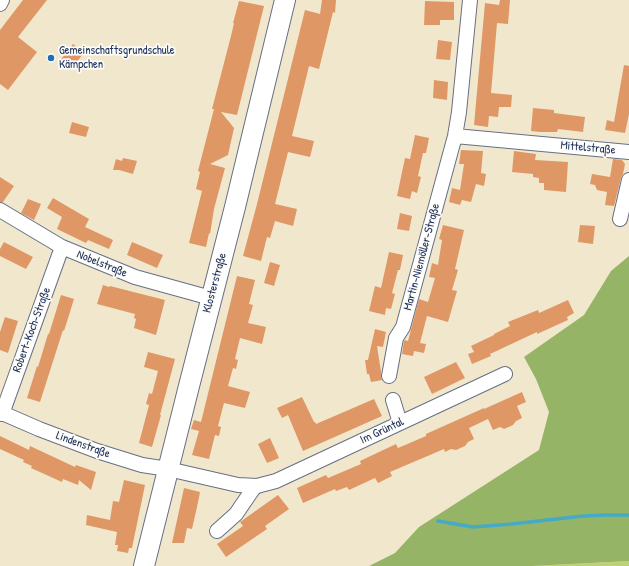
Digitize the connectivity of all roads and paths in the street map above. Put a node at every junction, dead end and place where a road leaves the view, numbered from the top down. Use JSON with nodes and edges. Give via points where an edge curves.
{"nodes":[{"id":1,"x":2,"y":0,"type":"edge"},
{"id":2,"x":285,"y":0,"type":"edge"},
{"id":3,"x":470,"y":0,"type":"edge"},
{"id":4,"x":0,"y":4,"type":"edge"},
{"id":5,"x":455,"y":136,"type":"junction"},
{"id":6,"x":629,"y":152,"type":"edge"},
{"id":7,"x":629,"y":180,"type":"edge"},
{"id":8,"x":0,"y":210,"type":"edge"},
{"id":9,"x":620,"y":219,"type":"dead end"},
{"id":10,"x":62,"y":248,"type":"junction"},
{"id":11,"x":212,"y":298,"type":"junction"},
{"id":12,"x":505,"y":374,"type":"dead end"},
{"id":13,"x":389,"y":376,"type":"dead end"},
{"id":14,"x":393,"y":400,"type":"dead end"},
{"id":15,"x":1,"y":413,"type":"edge"},
{"id":16,"x":400,"y":423,"type":"junction"},
{"id":17,"x":168,"y":469,"type":"junction"},
{"id":18,"x":257,"y":486,"type":"junction"},
{"id":19,"x":217,"y":531,"type":"dead end"},
{"id":20,"x":144,"y":566,"type":"edge"}],
"edges":[{"from":1,"to":4,"type":"street"},
{"from":2,"to":11,"type":"main road","name":"Klosterstraße"},
{"from":3,"to":5,"type":"street","name":"Martin-Niemöller-Straße"},
{"from":5,"to":6,"type":"street","name":"Mittelstraße"},
{"from":5,"to":13,"type":"street","name":"Martin-Niemöller-Straße","via":[[403,328],[396,338]]},
{"from":7,"to":9,"type":"street"},
{"from":8,"to":10,"type":"street","name":"Nobelstraße"},
{"from":10,"to":11,"type":"street","name":"Nobelstraße","via":[[135,277]]},
{"from":10,"to":15,"type":"street","name":"Robert-Koch-Straße"},
{"from":11,"to":17,"type":"main road","name":"Klosterstraße"},
{"from":12,"to":16,"type":"street","name":"Im Grüntal"},
{"from":14,"to":16,"type":"street"},
{"from":15,"to":17,"type":"street","name":"Lindenstraße","via":[[97,451],[142,465]]},
{"from":16,"to":18,"type":"street","name":"Im Grüntal","via":[[276,481]]},
{"from":17,"to":18,"type":"street","name":"Im Grüntal","via":[[238,485]]},
{"from":17,"to":20,"type":"main road","name":"Klosterstraße"},
{"from":18,"to":19,"type":"street","via":[[236,514]]}]}
